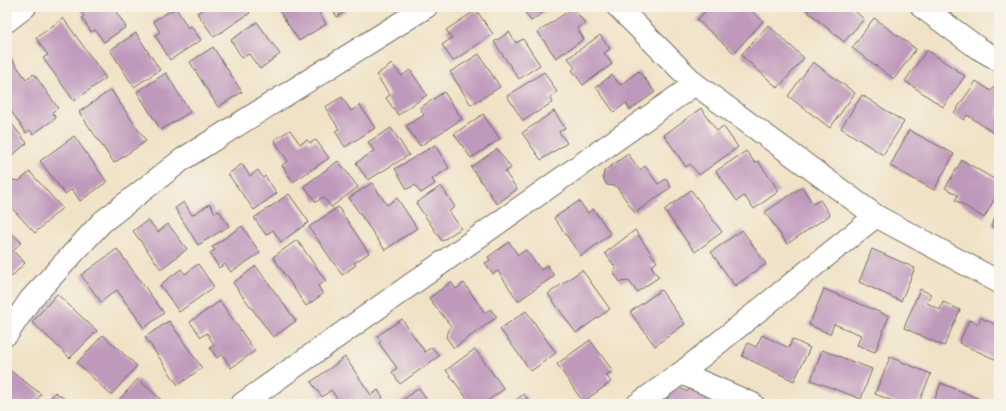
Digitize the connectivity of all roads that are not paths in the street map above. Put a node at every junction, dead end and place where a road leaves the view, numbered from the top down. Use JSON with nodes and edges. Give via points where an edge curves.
{"nodes":[{"id":1,"x":25,"y":7,"type":"edge"},
{"id":2,"x":426,"y":7,"type":"edge"},
{"id":3,"x":618,"y":7,"type":"edge"},
{"id":4,"x":922,"y":7,"type":"edge"},
{"id":5,"x":7,"y":21,"type":"edge"},
{"id":6,"x":999,"y":60,"type":"edge"},
{"id":7,"x":695,"y":84,"type":"junction"},
{"id":8,"x":876,"y":216,"type":"junction"},
{"id":9,"x":999,"y":282,"type":"edge"},
{"id":10,"x":7,"y":334,"type":"edge"},
{"id":11,"x":681,"y":373,"type":"junction"},
{"id":12,"x":242,"y":404,"type":"edge"},
{"id":13,"x":638,"y":404,"type":"edge"},
{"id":14,"x":753,"y":404,"type":"edge"}],
"edges":[{"from":1,"to":5,"type":"street"},
{"from":2,"to":10,"type":"street","via":[[183,159],[102,222],[30,300]]},
{"from":3,"to":7,"type":"street"},
{"from":4,"to":6,"type":"street","via":[[978,48]]},
{"from":7,"to":8,"type":"street"},
{"from":7,"to":12,"type":"street"},
{"from":8,"to":9,"type":"street"},
{"from":8,"to":11,"type":"street"},
{"from":11,"to":13,"type":"street"},
{"from":11,"to":14,"type":"street"}]}
